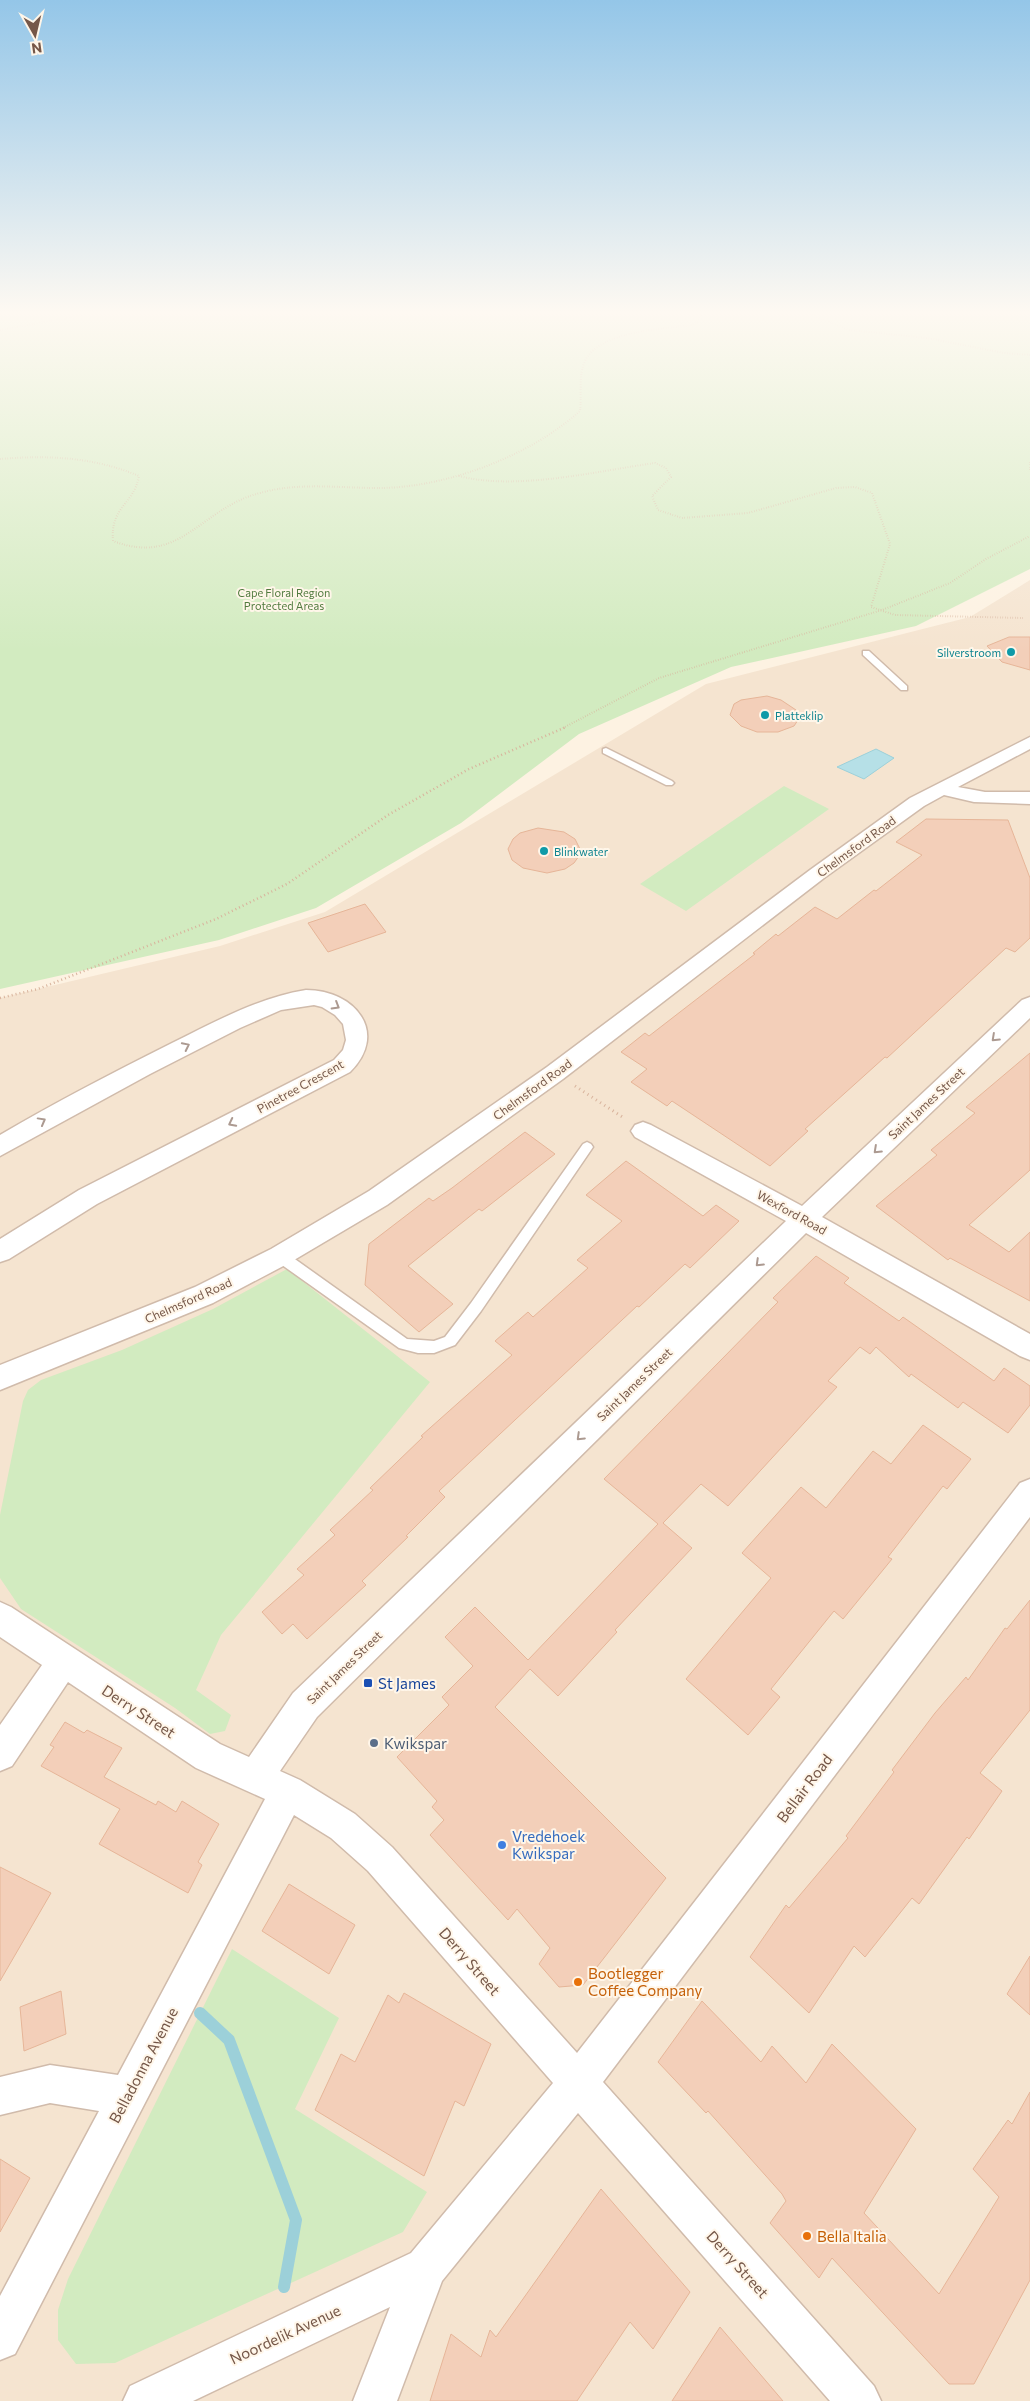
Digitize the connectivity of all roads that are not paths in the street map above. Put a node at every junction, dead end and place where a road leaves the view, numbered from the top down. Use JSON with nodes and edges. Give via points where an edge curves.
{"nodes":[{"id":1,"x":866,"y":653,"type":"dead end"},
{"id":2,"x":904,"y":688,"type":"dead end"},
{"id":3,"x":1030,"y":742,"type":"edge"},
{"id":4,"x":606,"y":751,"type":"dead end"},
{"id":5,"x":669,"y":783,"type":"dead end"},
{"id":6,"x":943,"y":787,"type":"junction"},
{"id":7,"x":1030,"y":798,"type":"edge"},
{"id":8,"x":1030,"y":1005,"type":"edge"},
{"id":9,"x":643,"y":1131,"type":"road end"},
{"id":10,"x":0,"y":1147,"type":"edge"},
{"id":11,"x":587,"y":1147,"type":"dead end"},
{"id":12,"x":804,"y":1219,"type":"junction"},
{"id":13,"x":0,"y":1252,"type":"edge"},
{"id":14,"x":280,"y":1256,"type":"junction"},
{"id":15,"x":1030,"y":1348,"type":"edge"},
{"id":16,"x":0,"y":1378,"type":"edge"},
{"id":17,"x":1030,"y":1493,"type":"edge"},
{"id":18,"x":0,"y":1618,"type":"edge"},
{"id":19,"x":63,"y":1662,"type":"junction"},
{"id":20,"x":0,"y":1754,"type":"edge"},
{"id":21,"x":272,"y":1785,"type":"junction"},
{"id":22,"x":578,"y":2083,"type":"junction"},
{"id":23,"x":0,"y":2096,"type":"edge"},
{"id":24,"x":127,"y":2096,"type":"junction"},
{"id":25,"x":426,"y":2268,"type":"junction"},
{"id":26,"x":0,"y":2339,"type":"edge"},
{"id":27,"x":145,"y":2401,"type":"edge"},
{"id":28,"x":375,"y":2401,"type":"edge"},
{"id":29,"x":859,"y":2401,"type":"edge"}],
"edges":[{"from":1,"to":2,"type":"lane"},
{"from":3,"to":6,"type":"street","name":"Chelmsford Road"},
{"from":4,"to":5,"type":"lane"},
{"from":6,"to":7,"type":"street","via":[[972,797]]},
{"from":6,"to":14,"type":"street","name":"Chelmsford Road","via":[[825,868],[555,1073],[378,1198]]},
{"from":8,"to":12,"type":"street","name":"Saint James Street","one_way":true},
{"from":9,"to":12,"type":"street","name":"Wexford Road"},
{"from":10,"to":13,"type":"street","name":"Pinetree Crescent","one_way":true,"via":[[110,1084],[270,1005],[308,998],[322,999],[352,1017],[356,1028],[355,1048],[342,1066],[88,1196]]},
{"from":11,"to":14,"type":"lane","via":[[450,1341],[434,1346],[404,1344]]},
{"from":12,"to":15,"type":"street","name":"Wexford Road"},
{"from":12,"to":21,"type":"street","name":"Saint James Street","one_way":true,"via":[[305,1705]]},
{"from":14,"to":16,"type":"street","name":"Chelmsford Road","via":[[204,1295]]},
{"from":17,"to":22,"type":"street","name":"Bellair Road"},
{"from":18,"to":19,"type":"street","name":"Derry Street"},
{"from":19,"to":20,"type":"street"},
{"from":19,"to":21,"type":"street","name":"Derry Street","via":[[208,1756]]},
{"from":21,"to":22,"type":"street","name":"Derry Street","via":[[343,1826],[380,1858]]},
{"from":21,"to":24,"type":"street","name":"Belladonna Avenue"},
{"from":22,"to":25,"type":"street","name":"Noordelik Avenue"},
{"from":22,"to":29,"type":"street","name":"Derry Street"},
{"from":23,"to":24,"type":"street","via":[[50,2084]]},
{"from":24,"to":26,"type":"street","name":"Belladonna Avenue"},
{"from":25,"to":27,"type":"street","name":"Noordelik Avenue"},
{"from":25,"to":28,"type":"street","name":"Noordelik Avenue"}]}
